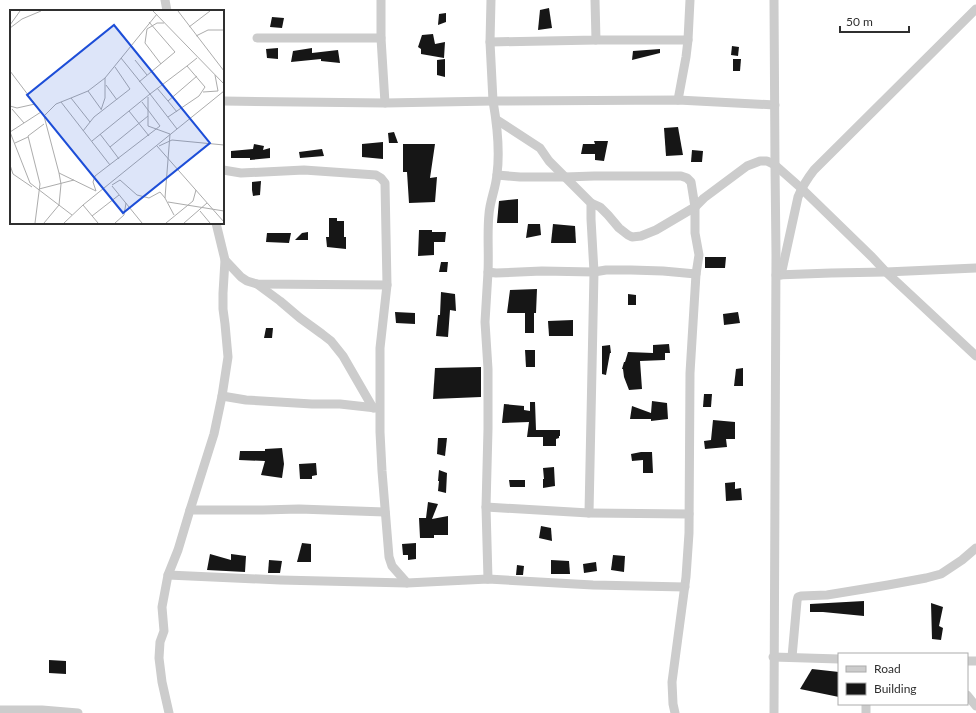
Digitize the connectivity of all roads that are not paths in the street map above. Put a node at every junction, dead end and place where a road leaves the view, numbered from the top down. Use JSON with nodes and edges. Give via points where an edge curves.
{"nodes":[{"id":1,"x":165,"y":0,"type":"edge"},
{"id":2,"x":381,"y":0,"type":"edge"},
{"id":3,"x":491,"y":0,"type":"edge"},
{"id":4,"x":595,"y":0,"type":"edge"},
{"id":5,"x":690,"y":0,"type":"edge"},
{"id":6,"x":774,"y":0,"type":"edge"},
{"id":7,"x":976,"y":9,"type":"edge"},
{"id":8,"x":167,"y":10,"type":"edge"},
{"id":9,"x":257,"y":38,"type":"dead end"},
{"id":10,"x":381,"y":38,"type":"junction"},
{"id":11,"x":596,"y":40,"type":"junction"},
{"id":12,"x":688,"y":40,"type":"junction"},
{"id":13,"x":490,"y":42,"type":"junction"},
{"id":14,"x":678,"y":100,"type":"junction"},
{"id":15,"x":224,"y":101,"type":"edge"},
{"id":16,"x":493,"y":101,"type":"junction"},
{"id":17,"x":385,"y":103,"type":"junction"},
{"id":18,"x":775,"y":105,"type":"junction"},
{"id":19,"x":497,"y":120,"type":"junction"},
{"id":20,"x":775,"y":164,"type":"junction"},
{"id":21,"x":224,"y":170,"type":"edge"},
{"id":22,"x":497,"y":175,"type":"junction"},
{"id":23,"x":565,"y":178,"type":"junction"},
{"id":24,"x":801,"y":188,"type":"junction"},
{"id":25,"x":592,"y":203,"type":"junction"},
{"id":26,"x":695,"y":207,"type":"junction"},
{"id":27,"x":216,"y":224,"type":"edge"},
{"id":28,"x":225,"y":260,"type":"junction"},
{"id":29,"x":976,"y":268,"type":"edge"},
{"id":30,"x":488,"y":272,"type":"junction"},
{"id":31,"x":594,"y":272,"type":"junction"},
{"id":32,"x":886,"y":272,"type":"junction"},
{"id":33,"x":696,"y":274,"type":"junction"},
{"id":34,"x":779,"y":275,"type":"junction"},
{"id":35,"x":257,"y":284,"type":"junction"},
{"id":36,"x":387,"y":285,"type":"junction"},
{"id":37,"x":976,"y":356,"type":"edge"},
{"id":38,"x":222,"y":396,"type":"junction"},
{"id":39,"x":377,"y":408,"type":"junction"},
{"id":40,"x":486,"y":507,"type":"junction"},
{"id":41,"x":190,"y":510,"type":"junction"},
{"id":42,"x":385,"y":512,"type":"junction"},
{"id":43,"x":589,"y":513,"type":"junction"},
{"id":44,"x":689,"y":514,"type":"junction"},
{"id":45,"x":976,"y":548,"type":"edge"},
{"id":46,"x":168,"y":575,"type":"junction"},
{"id":47,"x":488,"y":579,"type":"junction"},
{"id":48,"x":407,"y":583,"type":"junction"},
{"id":49,"x":685,"y":587,"type":"junction"},
{"id":50,"x":773,"y":657,"type":"junction"},
{"id":51,"x":792,"y":657,"type":"junction"},
{"id":52,"x":838,"y":659,"type":"edge"},
{"id":53,"x":968,"y":696,"type":"edge"},
{"id":54,"x":976,"y":706,"type":"edge"},
{"id":55,"x":0,"y":710,"type":"edge"},
{"id":56,"x":74,"y":713,"type":"edge"},
{"id":57,"x":169,"y":713,"type":"edge"},
{"id":58,"x":676,"y":713,"type":"edge"},
{"id":59,"x":774,"y":713,"type":"edge"}],
"edges":[{"from":1,"to":8,"type":"street"},
{"from":2,"to":10,"type":"street"},
{"from":3,"to":13,"type":"street"},
{"from":4,"to":11,"type":"street"},
{"from":5,"to":12,"type":"street"},
{"from":6,"to":18,"type":"street"},
{"from":7,"to":24,"type":"street","via":[[814,170]]},
{"from":9,"to":10,"type":"street"},
{"from":10,"to":17,"type":"street"},
{"from":11,"to":12,"type":"street"},
{"from":11,"to":13,"type":"street"},
{"from":12,"to":14,"type":"street"},
{"from":13,"to":16,"type":"street"},
{"from":14,"to":16,"type":"street"},
{"from":14,"to":18,"type":"street"},
{"from":15,"to":17,"type":"street"},
{"from":16,"to":17,"type":"street"},
{"from":16,"to":19,"type":"street"},
{"from":18,"to":20,"type":"street"},
{"from":19,"to":22,"type":"street"},
{"from":19,"to":23,"type":"street","via":[[540,148]]},
{"from":20,"to":24,"type":"street"},
{"from":20,"to":26,"type":"street","via":[[760,161],[747,166]]},
{"from":20,"to":34,"type":"street","via":[[776,255]]},
{"from":21,"to":36,"type":"street","via":[[241,173],[304,170],[376,175],[382,178],[385,183]]},
{"from":22,"to":23,"type":"street"},
{"from":22,"to":30,"type":"street","via":[[489,214]]},
{"from":23,"to":25,"type":"street"},
{"from":23,"to":26,"type":"street","via":[[681,176],[690,182]]},
{"from":24,"to":32,"type":"street"},
{"from":24,"to":34,"type":"street"},
{"from":25,"to":26,"type":"street","via":[[632,237],[656,230]]},
{"from":25,"to":31,"type":"street","via":[[590,219]]},
{"from":26,"to":33,"type":"street","via":[[698,255]]},
{"from":27,"to":28,"type":"street"},
{"from":28,"to":35,"type":"street","via":[[241,277]]},
{"from":28,"to":38,"type":"street","via":[[223,309],[228,357]]},
{"from":29,"to":32,"type":"street"},
{"from":30,"to":31,"type":"street"},
{"from":30,"to":40,"type":"street","via":[[485,322],[488,369]]},
{"from":31,"to":33,"type":"street","via":[[631,270]]},
{"from":31,"to":43,"type":"street"},
{"from":32,"to":34,"type":"street"},
{"from":32,"to":37,"type":"street"},
{"from":33,"to":44,"type":"street","via":[[690,373]]},
{"from":34,"to":50,"type":"street"},
{"from":35,"to":36,"type":"street"},
{"from":35,"to":39,"type":"street","via":[[331,341]]},
{"from":36,"to":39,"type":"street"},
{"from":38,"to":39,"type":"street","via":[[246,400]]},
{"from":38,"to":41,"type":"street","via":[[214,434]]},
{"from":39,"to":42,"type":"street"},
{"from":40,"to":43,"type":"street"},
{"from":40,"to":47,"type":"street"},
{"from":41,"to":42,"type":"street","via":[[299,509]]},
{"from":41,"to":46,"type":"street"},
{"from":42,"to":48,"type":"street","via":[[389,557],[392,566]]},
{"from":43,"to":44,"type":"street"},
{"from":44,"to":49,"type":"street","via":[[690,533]]},
{"from":45,"to":51,"type":"street","via":[[941,574],[827,595],[798,597]]},
{"from":46,"to":48,"type":"street"},
{"from":46,"to":57,"type":"street","via":[[162,607],[164,631],[159,658]]},
{"from":47,"to":48,"type":"street"},
{"from":47,"to":49,"type":"street"},
{"from":49,"to":58,"type":"street","via":[[672,682]]},
{"from":50,"to":51,"type":"street"},
{"from":50,"to":59,"type":"street"},
{"from":51,"to":52,"type":"street"},
{"from":53,"to":54,"type":"street"},
{"from":55,"to":56,"type":"street"}]}
